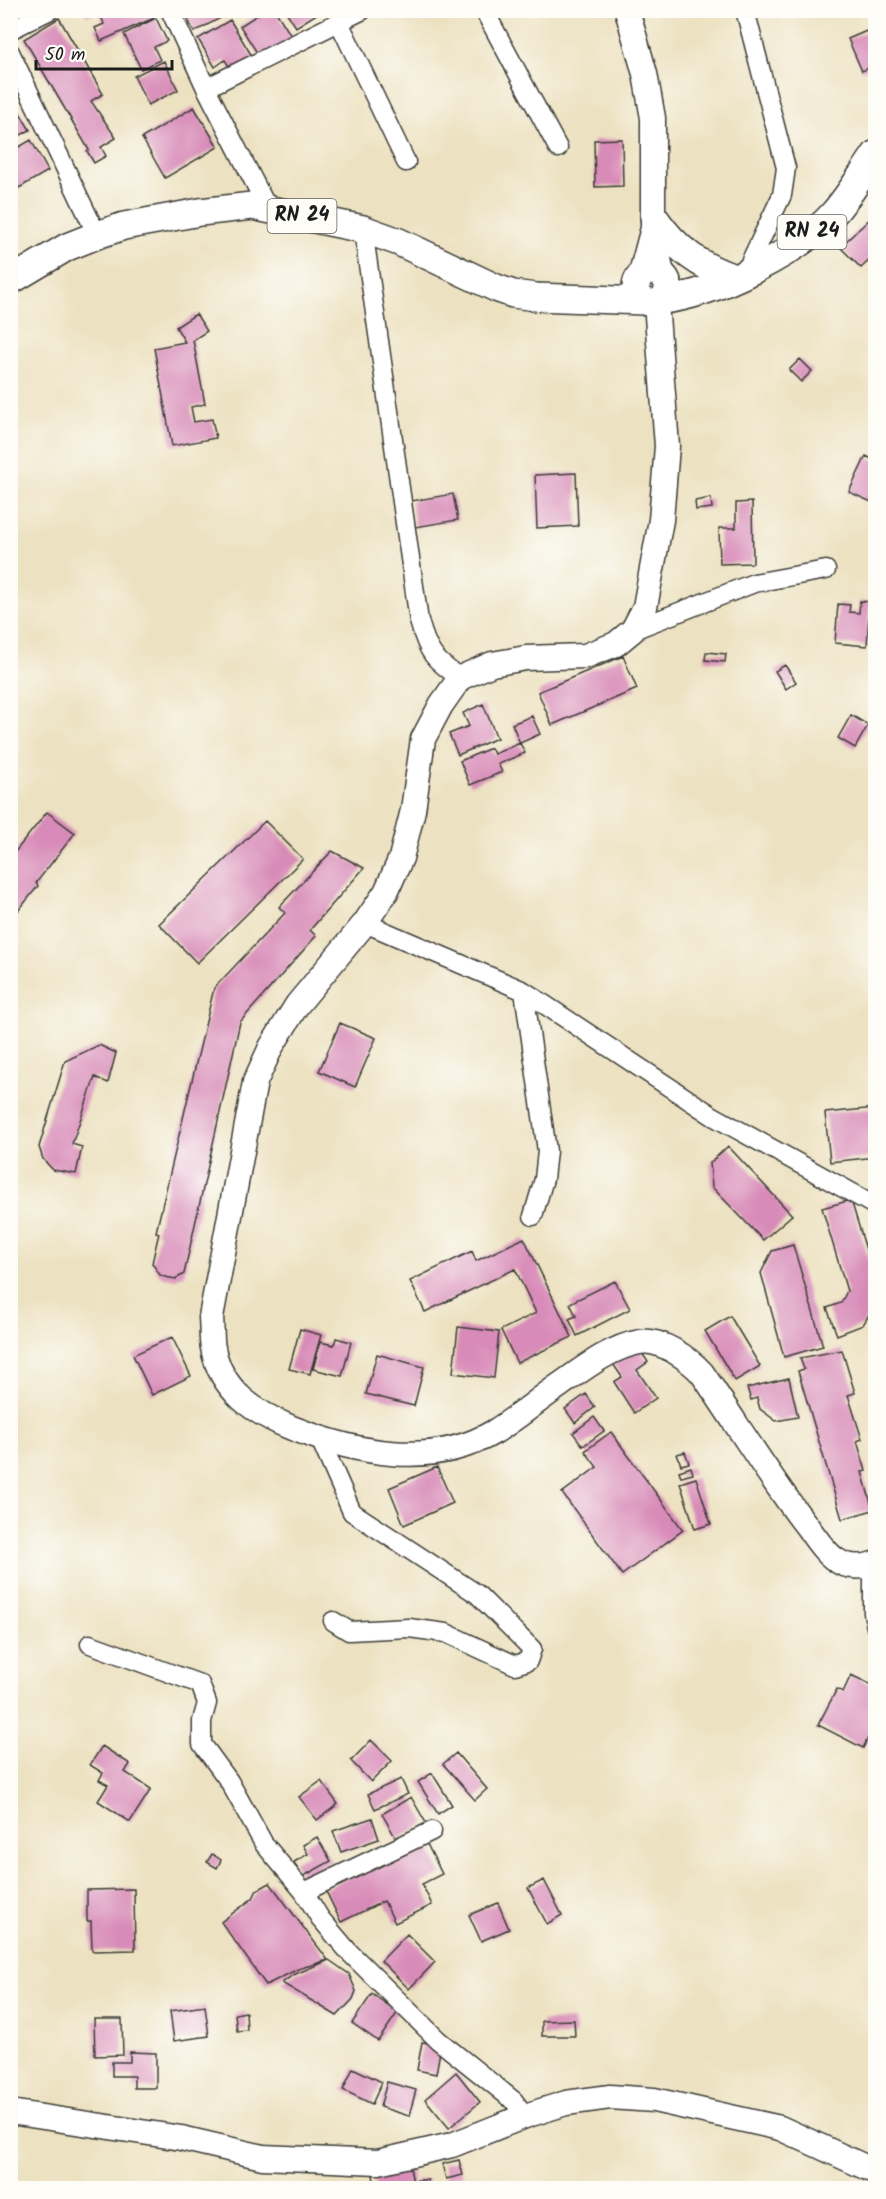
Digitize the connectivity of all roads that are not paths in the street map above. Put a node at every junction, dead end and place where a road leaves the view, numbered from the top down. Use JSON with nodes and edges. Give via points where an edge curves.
{"nodes":[{"id":1,"x":50,"y":10,"type":"edge"},
{"id":2,"x":170,"y":10,"type":"edge"},
{"id":3,"x":363,"y":10,"type":"edge"},
{"id":4,"x":484,"y":10,"type":"edge"},
{"id":5,"x":627,"y":10,"type":"edge"},
{"id":6,"x":745,"y":10,"type":"edge"},
{"id":7,"x":339,"y":22,"type":"junction"},
{"id":8,"x":10,"y":30,"type":"edge"},
{"id":9,"x":10,"y":52,"type":"edge"},
{"id":10,"x":206,"y":88,"type":"junction"},
{"id":11,"x":558,"y":148,"type":"dead end"},
{"id":12,"x":876,"y":154,"type":"edge"},
{"id":13,"x":406,"y":162,"type":"dead end"},
{"id":14,"x":268,"y":208,"type":"junction"},
{"id":15,"x":654,"y":223,"type":"junction"},
{"id":16,"x":363,"y":229,"type":"junction"},
{"id":17,"x":97,"y":235,"type":"junction"},
{"id":18,"x":735,"y":278,"type":"junction"},
{"id":19,"x":10,"y":281,"type":"edge"},
{"id":20,"x":653,"y":288,"type":"junction"},
{"id":21,"x":826,"y":570,"type":"dead end"},
{"id":22,"x":633,"y":630,"type":"junction"},
{"id":23,"x":460,"y":678,"type":"junction"},
{"id":24,"x":365,"y":923,"type":"junction"},
{"id":25,"x":524,"y":991,"type":"junction"},
{"id":26,"x":876,"y":1206,"type":"edge"},
{"id":27,"x":533,"y":1216,"type":"dead end"},
{"id":28,"x":320,"y":1439,"type":"junction"},
{"id":29,"x":874,"y":1564,"type":"edge"},
{"id":30,"x":333,"y":1621,"type":"dead end"},
{"id":31,"x":876,"y":1627,"type":"edge"},
{"id":32,"x":90,"y":1644,"type":"dead end"},
{"id":33,"x":432,"y":1831,"type":"dead end"},
{"id":34,"x":304,"y":1892,"type":"junction"},
{"id":35,"x":10,"y":2112,"type":"edge"},
{"id":36,"x":525,"y":2116,"type":"junction"},
{"id":37,"x":876,"y":2172,"type":"edge"}],
"edges":[{"from":1,"to":8,"type":"street"},
{"from":2,"to":10,"type":"street"},
{"from":3,"to":7,"type":"street"},
{"from":4,"to":11,"type":"street"},
{"from":5,"to":15,"type":"main road","via":[[653,118]]},
{"from":6,"to":18,"type":"street","via":[[786,168],[782,195]]},
{"from":7,"to":10,"type":"street"},
{"from":7,"to":13,"type":"street"},
{"from":9,"to":17,"type":"street"},
{"from":10,"to":14,"type":"street"},
{"from":12,"to":18,"type":"main road","number":"RN 24","via":[[832,216],[779,255]]},
{"from":14,"to":16,"type":"main road","number":"RN 24"},
{"from":14,"to":17,"type":"main road","number":"RN 24","via":[[200,212]]},
{"from":15,"to":18,"type":"main road","via":[[688,256]]},
{"from":15,"to":20,"type":"main road"},
{"from":16,"to":20,"type":"main road","number":"RN 24","via":[[513,294],[595,298],[617,291]]},
{"from":16,"to":23,"type":"street","via":[[419,621],[426,647],[439,663]]},
{"from":17,"to":19,"type":"main road","number":"RN 24","via":[[67,247]]},
{"from":18,"to":20,"type":"main road","number":"RN 24"},
{"from":20,"to":22,"type":"main road","via":[[667,446],[661,520],[645,607]]},
{"from":21,"to":22,"type":"street","via":[[754,583]]},
{"from":22,"to":23,"type":"main road","via":[[616,644],[585,656],[526,658],[492,664]]},
{"from":23,"to":24,"type":"main road","via":[[423,739],[413,810],[401,858],[386,892]]},
{"from":24,"to":25,"type":"street"},
{"from":24,"to":28,"type":"main road","via":[[297,1005],[255,1082],[211,1317],[213,1349],[223,1376],[239,1399],[275,1421]]},
{"from":25,"to":26,"type":"street","via":[[713,1116]]},
{"from":25,"to":27,"type":"street","via":[[547,1151]]},
{"from":28,"to":29,"type":"main road","via":[[377,1452],[421,1455],[454,1449],[493,1432],[620,1347],[642,1341],[689,1358],[829,1555],[845,1565]]},
{"from":28,"to":30,"type":"street","via":[[352,1512],[477,1594],[532,1649],[528,1661],[515,1665],[446,1633],[409,1628],[349,1631]]},
{"from":29,"to":31,"type":"street"},
{"from":32,"to":34,"type":"street","via":[[200,1684],[207,1703],[202,1744],[229,1781],[264,1844]]},
{"from":33,"to":34,"type":"street"},
{"from":34,"to":36,"type":"street","via":[[349,1952],[438,2040],[514,2101]]},
{"from":35,"to":36,"type":"main road","via":[[181,2138],[263,2157],[378,2162],[452,2145]]},
{"from":36,"to":37,"type":"main road","via":[[566,2103],[610,2097],[654,2100],[780,2128]]}]}
